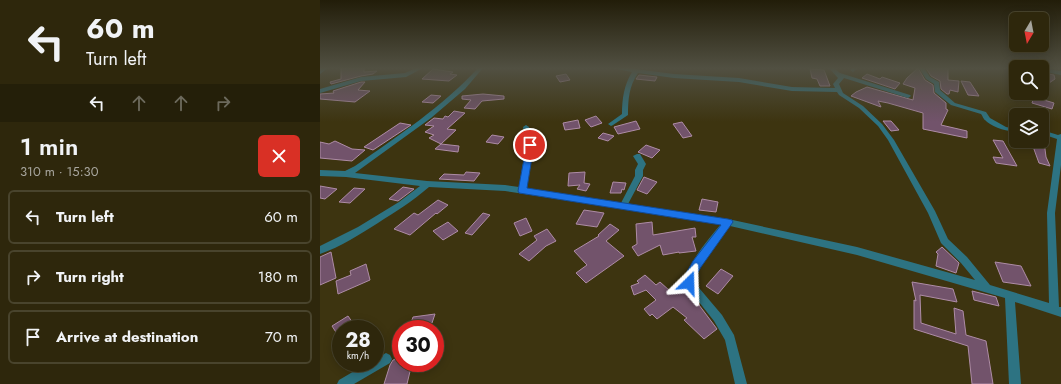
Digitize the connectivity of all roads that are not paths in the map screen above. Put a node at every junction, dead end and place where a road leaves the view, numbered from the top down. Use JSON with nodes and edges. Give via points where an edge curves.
{"nodes":[{"id":1,"x":341,"y":86,"type":"edge"},
{"id":2,"x":465,"y":86,"type":"edge"},
{"id":3,"x":628,"y":86,"type":"edge"},
{"id":4,"x":774,"y":86,"type":"edge"},
{"id":5,"x":837,"y":86,"type":"edge"},
{"id":6,"x":875,"y":86,"type":"edge"},
{"id":7,"x":937,"y":86,"type":"edge"},
{"id":8,"x":838,"y":90,"type":"junction"},
{"id":9,"x":320,"y":91,"type":"edge"},
{"id":10,"x":908,"y":96,"type":"dead end"},
{"id":11,"x":611,"y":124,"type":"dead end"},
{"id":12,"x":526,"y":127,"type":"dead end"},
{"id":13,"x":1009,"y":129,"type":"edge"},
{"id":14,"x":1049,"y":134,"type":"edge"},
{"id":15,"x":1061,"y":137,"type":"edge"},
{"id":16,"x":637,"y":156,"type":"dead end"},
{"id":17,"x":320,"y":173,"type":"edge"},
{"id":18,"x":346,"y":174,"type":"junction"},
{"id":19,"x":427,"y":184,"type":"junction"},
{"id":20,"x":522,"y":191,"type":"junction"},
{"id":21,"x":623,"y":206,"type":"junction"},
{"id":22,"x":728,"y":222,"type":"junction"},
{"id":23,"x":320,"y":250,"type":"edge"},
{"id":24,"x":987,"y":288,"type":"junction"},
{"id":25,"x":1010,"y":296,"type":"junction"},
{"id":26,"x":1058,"y":311,"type":"edge"},
{"id":27,"x":386,"y":359,"type":"dead end"},
{"id":28,"x":343,"y":384,"type":"edge"},
{"id":29,"x":741,"y":384,"type":"edge"},
{"id":30,"x":1015,"y":384,"type":"edge"}],
"edges":[{"from":1,"to":9,"type":"street"},
{"from":2,"to":18,"type":"street","via":[[429,117]]},
{"from":3,"to":11,"type":"street","via":[[625,115]]},
{"from":4,"to":8,"type":"street","via":[[814,91]]},
{"from":5,"to":8,"type":"street"},
{"from":6,"to":10,"type":"street"},
{"from":7,"to":13,"type":"street","via":[[937,91],[953,104],[984,113],[987,119]]},
{"from":8,"to":24,"type":"street","via":[[880,125],[932,214],[944,241]]},
{"from":12,"to":20,"type":"street","via":[[530,145]]},
{"from":14,"to":15,"type":"street"},
{"from":15,"to":26,"type":"street","via":[[1051,213]]},
{"from":16,"to":21,"type":"street","via":[[642,164],[639,176]]},
{"from":17,"to":18,"type":"street"},
{"from":18,"to":19,"type":"street"},
{"from":19,"to":20,"type":"street"},
{"from":19,"to":23,"type":"street","via":[[408,201],[345,239]]},
{"from":20,"to":21,"type":"street"},
{"from":21,"to":22,"type":"street"},
{"from":22,"to":24,"type":"street","via":[[857,251]]},
{"from":22,"to":29,"type":"street","via":[[697,264],[690,275],[689,283],[718,318],[730,339]]},
{"from":24,"to":25,"type":"street"},
{"from":25,"to":26,"type":"street"},
{"from":25,"to":30,"type":"street"},
{"from":27,"to":28,"type":"street"}]}
